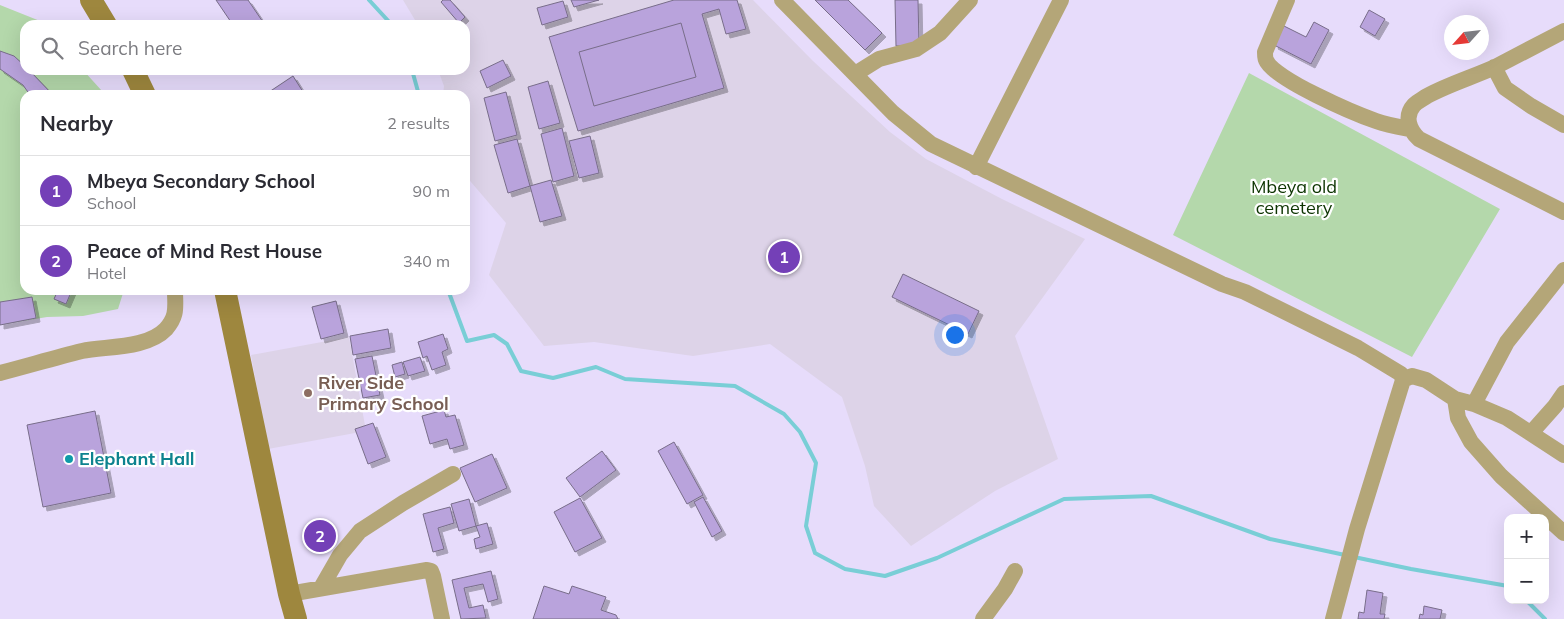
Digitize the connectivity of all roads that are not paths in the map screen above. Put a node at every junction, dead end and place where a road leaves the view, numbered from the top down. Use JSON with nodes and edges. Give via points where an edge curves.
{"nodes":[{"id":1,"x":91,"y":0,"type":"edge"},
{"id":2,"x":782,"y":0,"type":"edge"},
{"id":3,"x":970,"y":0,"type":"edge"},
{"id":4,"x":1061,"y":0,"type":"edge"},
{"id":5,"x":1287,"y":0,"type":"edge"},
{"id":6,"x":103,"y":20,"type":"edge"},
{"id":7,"x":1564,"y":31,"type":"edge"},
{"id":8,"x":1494,"y":67,"type":"junction"},
{"id":9,"x":855,"y":74,"type":"junction"},
{"id":10,"x":135,"y":75,"type":"edge"},
{"id":11,"x":142,"y":90,"type":"edge"},
{"id":12,"x":1564,"y":125,"type":"edge"},
{"id":13,"x":1410,"y":129,"type":"junction"},
{"id":14,"x":976,"y":167,"type":"junction"},
{"id":15,"x":1564,"y":212,"type":"edge"},
{"id":16,"x":1564,"y":270,"type":"edge"},
{"id":17,"x":176,"y":295,"type":"edge"},
{"id":18,"x":226,"y":295,"type":"edge"},
{"id":19,"x":0,"y":373,"type":"edge"},
{"id":20,"x":1404,"y":380,"type":"junction"},
{"id":21,"x":1564,"y":392,"type":"edge"},
{"id":22,"x":1455,"y":399,"type":"junction"},
{"id":23,"x":1474,"y":404,"type":"junction"},
{"id":24,"x":1530,"y":433,"type":"junction"},
{"id":25,"x":1564,"y":455,"type":"edge"},
{"id":26,"x":453,"y":474,"type":"dead end"},
{"id":27,"x":1564,"y":533,"type":"edge"},
{"id":28,"x":1015,"y":571,"type":"dead end"},
{"id":29,"x":321,"y":588,"type":"junction"},
{"id":30,"x":289,"y":594,"type":"junction"},
{"id":31,"x":296,"y":619,"type":"edge"},
{"id":32,"x":442,"y":619,"type":"edge"},
{"id":33,"x":983,"y":619,"type":"edge"},
{"id":34,"x":1333,"y":619,"type":"edge"}],
"edges":[{"from":1,"to":6,"type":"street"},
{"from":2,"to":9,"type":"street"},
{"from":3,"to":9,"type":"street","via":[[940,32],[916,48],[879,59]]},
{"from":4,"to":14,"type":"street"},
{"from":5,"to":13,"type":"street","via":[[1265,52],[1269,65],[1281,76],[1344,109],[1378,122]]},
{"from":7,"to":8,"type":"street"},
{"from":8,"to":12,"type":"street","via":[[1505,88]]},
{"from":8,"to":13,"type":"street","via":[[1441,89],[1415,104],[1409,119]]},
{"from":9,"to":14,"type":"street","via":[[893,113],[931,144]]},
{"from":10,"to":11,"type":"street"},
{"from":13,"to":15,"type":"street","via":[[1419,139]]},
{"from":14,"to":20,"type":"street","via":[[1245,292],[1349,344],[1398,372]]},
{"from":16,"to":23,"type":"street","via":[[1507,342]]},
{"from":17,"to":19,"type":"street","via":[[176,316],[164,330],[149,339],[84,351]]},
{"from":18,"to":30,"type":"street"},
{"from":20,"to":22,"type":"street","via":[[1416,376]]},
{"from":20,"to":34,"type":"street","via":[[1357,529]]},
{"from":21,"to":24,"type":"street"},
{"from":22,"to":23,"type":"street"},
{"from":22,"to":27,"type":"street","via":[[1458,418],[1471,442],[1501,476]]},
{"from":23,"to":24,"type":"street","via":[[1507,418]]},
{"from":24,"to":25,"type":"street"},
{"from":26,"to":29,"type":"street","via":[[360,531],[340,555]]},
{"from":28,"to":33,"type":"street"},
{"from":29,"to":30,"type":"street"},
{"from":29,"to":32,"type":"street","via":[[427,570],[433,576]]},
{"from":30,"to":31,"type":"street"}]}
